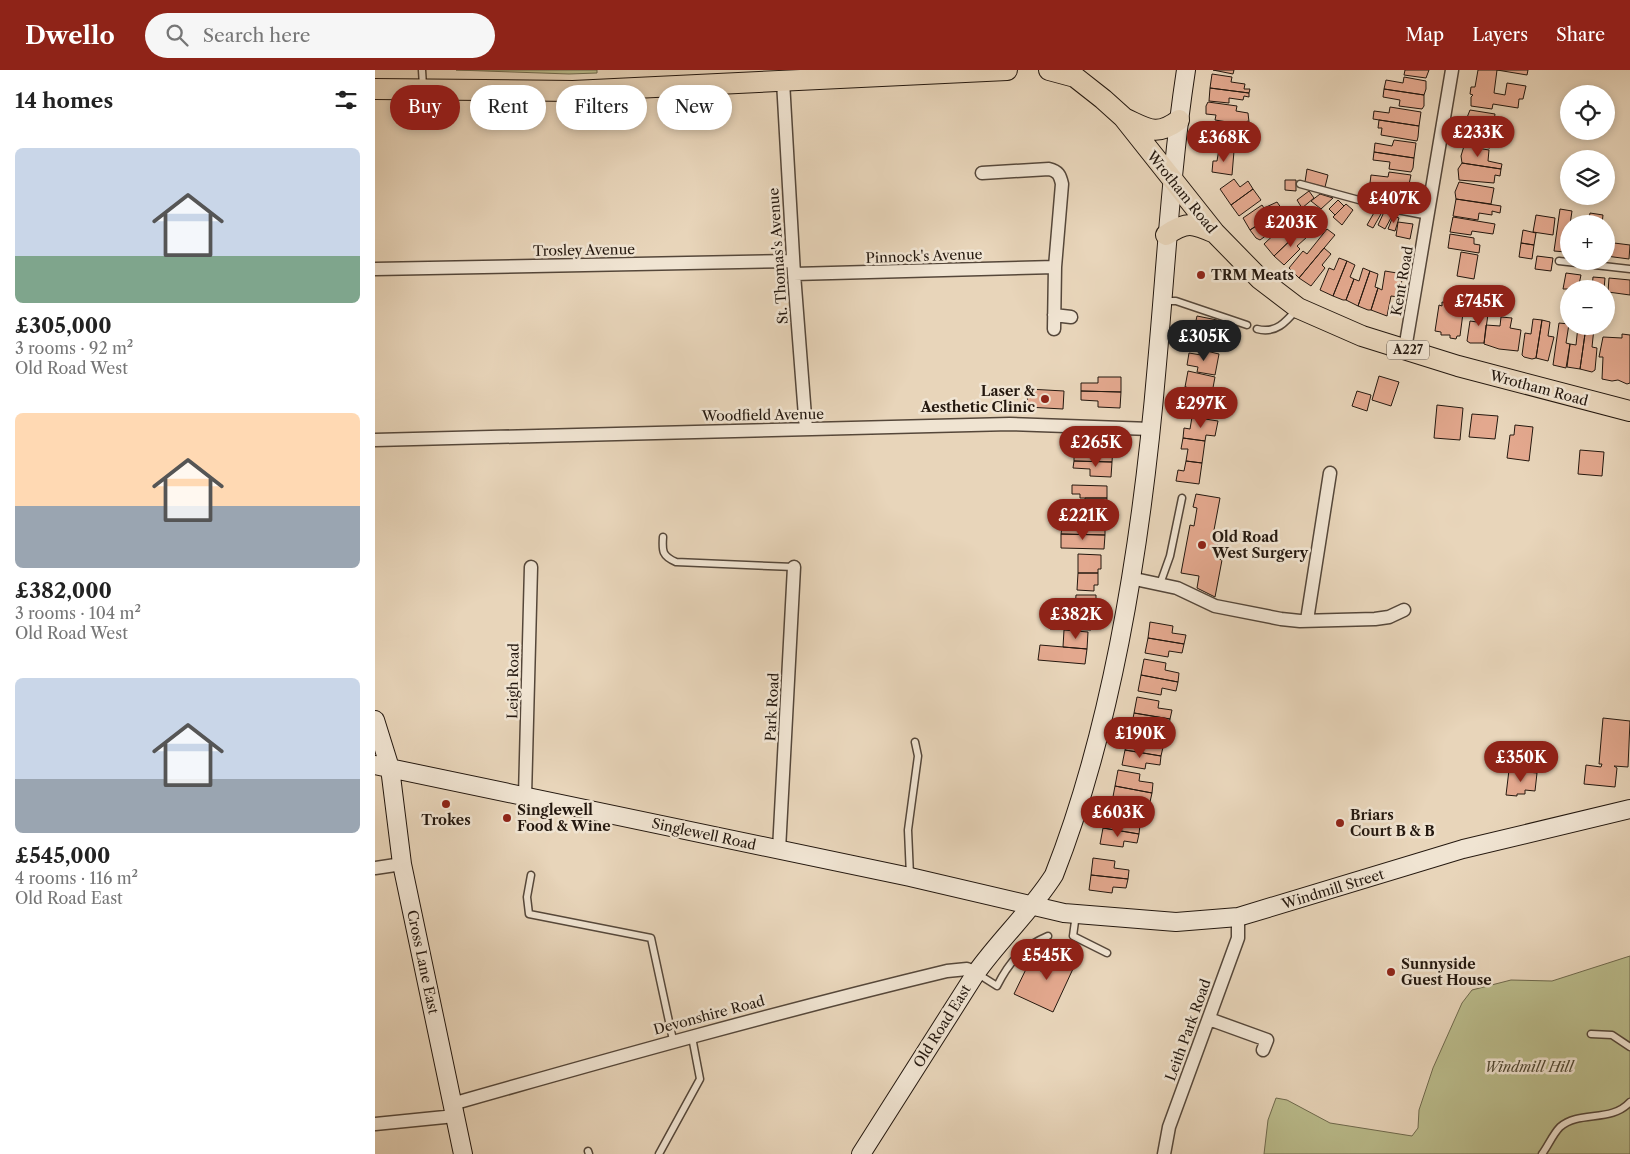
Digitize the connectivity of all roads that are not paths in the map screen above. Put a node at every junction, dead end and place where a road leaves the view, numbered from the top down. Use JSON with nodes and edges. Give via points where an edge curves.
{"nodes":[{"id":1,"x":1007,"y":70,"type":"edge"},
{"id":2,"x":1049,"y":70,"type":"edge"},
{"id":3,"x":1186,"y":70,"type":"edge"},
{"id":4,"x":1452,"y":70,"type":"edge"},
{"id":5,"x":422,"y":79,"type":"edge"},
{"id":6,"x":783,"y":81,"type":"junction"},
{"id":7,"x":375,"y":88,"type":"edge"},
{"id":8,"x":1123,"y":117,"type":"junction"},
{"id":9,"x":1179,"y":120,"type":"junction"},
{"id":10,"x":982,"y":173,"type":"dead end"},
{"id":11,"x":1171,"y":180,"type":"junction"},
{"id":12,"x":1300,"y":184,"type":"dead end"},
{"id":13,"x":1429,"y":216,"type":"junction"},
{"id":14,"x":1215,"y":233,"type":"junction"},
{"id":15,"x":1166,"y":235,"type":"junction"},
{"id":16,"x":1559,"y":260,"type":"dead end"},
{"id":17,"x":793,"y":261,"type":"junction"},
{"id":18,"x":1055,"y":267,"type":"junction"},
{"id":19,"x":375,"y":269,"type":"edge"},
{"id":20,"x":1630,"y":269,"type":"edge"},
{"id":21,"x":794,"y":274,"type":"junction"},
{"id":22,"x":1162,"y":301,"type":"junction"},
{"id":23,"x":1298,"y":308,"type":"junction"},
{"id":24,"x":1054,"y":315,"type":"junction"},
{"id":25,"x":1071,"y":317,"type":"dead end"},
{"id":26,"x":1247,"y":325,"type":"dead end"},
{"id":27,"x":1054,"y":329,"type":"dead end"},
{"id":28,"x":1257,"y":329,"type":"dead end"},
{"id":29,"x":1405,"y":349,"type":"junction"},
{"id":30,"x":1630,"y":411,"type":"edge"},
{"id":31,"x":806,"y":429,"type":"junction"},
{"id":32,"x":1151,"y":429,"type":"junction"},
{"id":33,"x":375,"y":440,"type":"edge"},
{"id":34,"x":1330,"y":473,"type":"dead end"},
{"id":35,"x":1182,"y":498,"type":"dead end"},
{"id":36,"x":663,"y":537,"type":"dead end"},
{"id":37,"x":794,"y":566,"type":"joint"},
{"id":38,"x":531,"y":567,"type":"dead end"},
{"id":39,"x":1130,"y":578,"type":"junction"},
{"id":40,"x":1160,"y":584,"type":"junction"},
{"id":41,"x":1404,"y":610,"type":"dead end"},
{"id":42,"x":1307,"y":620,"type":"junction"},
{"id":43,"x":375,"y":720,"type":"edge"},
{"id":44,"x":915,"y":742,"type":"dead end"},
{"id":45,"x":382,"y":767,"type":"edge"},
{"id":46,"x":525,"y":796,"type":"junction"},
{"id":47,"x":1630,"y":809,"type":"edge"},
{"id":48,"x":779,"y":850,"type":"junction"},
{"id":49,"x":403,"y":864,"type":"junction"},
{"id":50,"x":375,"y":868,"type":"edge"},
{"id":51,"x":531,"y":875,"type":"dead end"},
{"id":52,"x":910,"y":877,"type":"junction"},
{"id":53,"x":1032,"y":906,"type":"junction"},
{"id":54,"x":1076,"y":913,"type":"junction"},
{"id":55,"x":1239,"y":917,"type":"junction"},
{"id":56,"x":1048,"y":936,"type":"dead end"},
{"id":57,"x":1107,"y":953,"type":"dead end"},
{"id":58,"x":976,"y":973,"type":"junction"},
{"id":59,"x":1209,"y":1019,"type":"junction"},
{"id":60,"x":1271,"y":1028,"type":"dead end"},
{"id":61,"x":1591,"y":1034,"type":"dead end"},
{"id":62,"x":692,"y":1035,"type":"junction"},
{"id":63,"x":673,"y":1040,"type":"junction"},
{"id":64,"x":1630,"y":1047,"type":"edge"},
{"id":65,"x":1630,"y":1102,"type":"edge"},
{"id":66,"x":454,"y":1110,"type":"junction"},
{"id":67,"x":375,"y":1124,"type":"edge"},
{"id":68,"x":463,"y":1154,"type":"edge"},
{"id":69,"x":659,"y":1154,"type":"edge"},
{"id":70,"x":861,"y":1154,"type":"edge"},
{"id":71,"x":1164,"y":1154,"type":"edge"},
{"id":72,"x":1542,"y":1154,"type":"edge"}],
"edges":[{"from":1,"to":6,"type":"main road"},
{"from":2,"to":8,"type":"main road","name":"Wrotham Road","number":"A227","via":[[1080,80]]},
{"from":3,"to":9,"type":"street","name":"Old Road East"},
{"from":4,"to":13,"type":"street","name":"Kent Road"},
{"from":5,"to":6,"type":"main road","via":[[573,91]]},
{"from":5,"to":7,"type":"main road"},
{"from":6,"to":17,"type":"street","name":"St. Thomas's Avenue"},
{"from":8,"to":9,"type":"main road","number":"A227","via":[[1153,130],[1166,129]]},
{"from":8,"to":11,"type":"main road","name":"Wrotham Road","number":"A227"},
{"from":9,"to":11,"type":"street","name":"Old Road East"},
{"from":10,"to":18,"type":"street","via":[[1049,170],[1060,176]]},
{"from":11,"to":14,"type":"main road","name":"Wrotham Road","number":"A227"},
{"from":11,"to":15,"type":"street","name":"Old Road East"},
{"from":12,"to":13,"type":"lane"},
{"from":13,"to":29,"type":"street","name":"Kent Road"},
{"from":14,"to":15,"type":"main road","number":"A227","via":[[1187,224]]},
{"from":14,"to":23,"type":"main road","name":"Wrotham Road","number":"A227","via":[[1260,280]]},
{"from":15,"to":22,"type":"street","name":"Old Road East"},
{"from":16,"to":20,"type":"lane"},
{"from":17,"to":19,"type":"street","name":"Trosley Avenue"},
{"from":17,"to":21,"type":"street","name":"St. Thomas's Avenue"},
{"from":18,"to":21,"type":"street","name":"Pinnock's Avenue"},
{"from":18,"to":24,"type":"street"},
{"from":21,"to":31,"type":"street","name":"St. Thomas's Avenue"},
{"from":22,"to":26,"type":"lane","via":[[1176,301]]},
{"from":22,"to":32,"type":"street","name":"Old Road East"},
{"from":23,"to":28,"type":"lane","via":[[1277,329]]},
{"from":23,"to":29,"type":"main road","name":"Wrotham Road","number":"A227","via":[[1332,324]]},
{"from":24,"to":25,"type":"street"},
{"from":24,"to":27,"type":"street"},
{"from":29,"to":30,"type":"main road","name":"Wrotham Road","number":"A227"},
{"from":31,"to":32,"type":"street","name":"Woodfield Avenue","via":[[1010,424]]},
{"from":31,"to":33,"type":"street","name":"Woodfield Avenue"},
{"from":32,"to":39,"type":"street","name":"Old Road East"},
{"from":34,"to":42,"type":"street"},
{"from":35,"to":40,"type":"lane","via":[[1171,556]]},
{"from":36,"to":37,"type":"lane","via":[[662,552],[676,562]]},
{"from":37,"to":48,"type":"street","name":"Park Road"},
{"from":38,"to":46,"type":"street","name":"Leigh Road"},
{"from":39,"to":40,"type":"street"},
{"from":39,"to":53,"type":"street","name":"Old Road East","via":[[1113,672],[1087,775],[1054,875]]},
{"from":40,"to":42,"type":"street","via":[[1221,607],[1290,620]]},
{"from":41,"to":42,"type":"street","via":[[1375,619]]},
{"from":43,"to":45,"type":"street","name":"Cross Lane East"},
{"from":44,"to":52,"type":"lane","via":[[917,771],[908,846]]},
{"from":45,"to":46,"type":"street","name":"Singlewell Road"},
{"from":45,"to":49,"type":"street","name":"Cross Lane East"},
{"from":46,"to":48,"type":"street","name":"Singlewell Road"},
{"from":47,"to":55,"type":"street","name":"Windmill Street","via":[[1463,849]]},
{"from":48,"to":52,"type":"street","name":"Singlewell Road"},
{"from":49,"to":50,"type":"street"},
{"from":49,"to":66,"type":"street","name":"Cross Lane East"},
{"from":51,"to":63,"type":"lane","via":[[527,897],[529,914],[651,938]]},
{"from":52,"to":53,"type":"street","name":"Singlewell Road"},
{"from":53,"to":54,"type":"street","name":"Windmill Street"},
{"from":53,"to":58,"type":"street","name":"Old Road East","via":[[996,944]]},
{"from":54,"to":55,"type":"street","name":"Windmill Street","via":[[1176,922]]},
{"from":54,"to":57,"type":"lane","via":[[1073,936]]},
{"from":55,"to":59,"type":"street","name":"Leith Park Road","via":[[1237,938]]},
{"from":56,"to":58,"type":"lane","via":[[1031,943],[1019,953],[997,986]]},
{"from":58,"to":62,"type":"street","name":"Devonshire Road","via":[[967,969],[947,971]]},
{"from":58,"to":70,"type":"street","name":"Old Road East"},
{"from":59,"to":60,"type":"street","via":[[1265,1045]]},
{"from":59,"to":71,"type":"street","name":"Leith Park Road","via":[[1169,1128]]},
{"from":61,"to":64,"type":"lane","via":[[1612,1035]]},
{"from":62,"to":63,"type":"street","name":"Devonshire Road"},
{"from":62,"to":69,"type":"lane","via":[[700,1079]]},
{"from":63,"to":66,"type":"street","name":"Devonshire Road"},
{"from":65,"to":72,"type":"lane","via":[[1613,1114],[1574,1120],[1560,1128]]},
{"from":66,"to":67,"type":"street","name":"Devonshire Road"},
{"from":66,"to":68,"type":"street","name":"Cross Lane East"}]}
